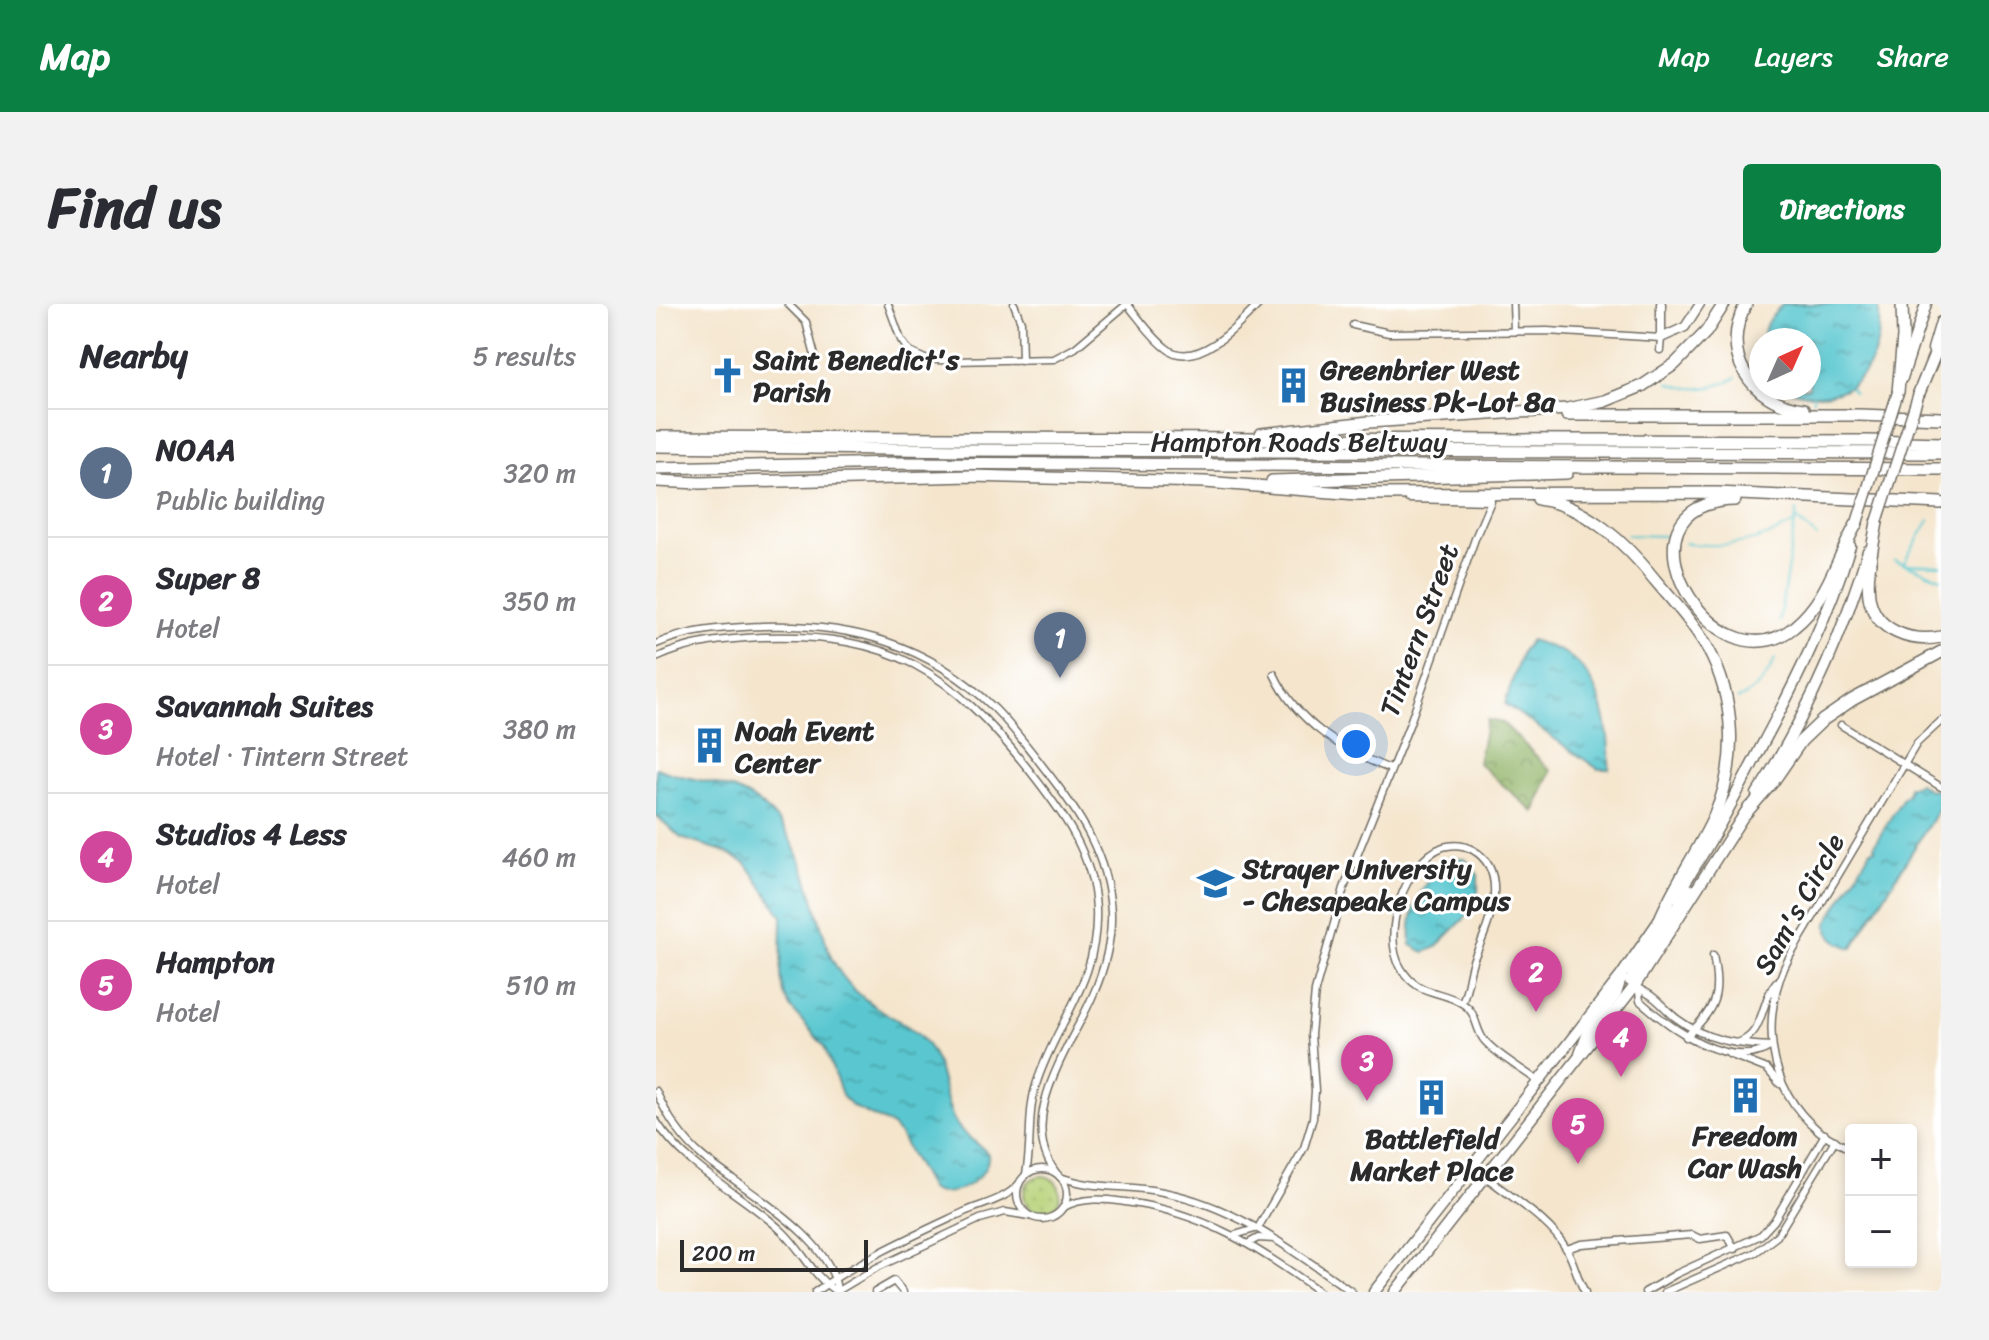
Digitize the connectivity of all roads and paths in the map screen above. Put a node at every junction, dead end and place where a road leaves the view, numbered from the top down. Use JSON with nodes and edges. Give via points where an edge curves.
{"nodes":[{"id":1,"x":788,"y":304,"type":"edge"},
{"id":2,"x":888,"y":304,"type":"edge"},
{"id":3,"x":1014,"y":304,"type":"edge"},
{"id":4,"x":1127,"y":304,"type":"edge"},
{"id":5,"x":1259,"y":304,"type":"edge"},
{"id":6,"x":1513,"y":304,"type":"edge"},
{"id":7,"x":1661,"y":304,"type":"edge"},
{"id":8,"x":1700,"y":304,"type":"edge"},
{"id":9,"x":1724,"y":304,"type":"edge"},
{"id":10,"x":1746,"y":304,"type":"edge"},
{"id":11,"x":1902,"y":304,"type":"edge"},
{"id":12,"x":1926,"y":304,"type":"edge"},
{"id":13,"x":1941,"y":322,"type":"edge"},
{"id":14,"x":1353,"y":325,"type":"dead end"},
{"id":15,"x":1514,"y":331,"type":"junction"},
{"id":16,"x":1661,"y":338,"type":"junction"},
{"id":17,"x":1941,"y":339,"type":"edge"},
{"id":18,"x":1660,"y":350,"type":"dead end"},
{"id":19,"x":815,"y":356,"type":"dead end"},
{"id":20,"x":1022,"y":360,"type":"junction"},
{"id":21,"x":1898,"y":392,"type":"junction"},
{"id":22,"x":1919,"y":393,"type":"junction"},
{"id":23,"x":1479,"y":415,"type":"junction"},
{"id":24,"x":1859,"y":415,"type":"junction"},
{"id":25,"x":1941,"y":418,"type":"edge"},
{"id":26,"x":656,"y":434,"type":"edge"},
{"id":27,"x":1207,"y":440,"type":"junction"},
{"id":28,"x":1941,"y":443,"type":"edge"},
{"id":29,"x":656,"y":446,"type":"edge"},
{"id":30,"x":1941,"y":453,"type":"edge"},
{"id":31,"x":656,"y":461,"type":"edge"},
{"id":32,"x":1941,"y":466,"type":"edge"},
{"id":33,"x":656,"y":468,"type":"edge"},
{"id":34,"x":1727,"y":468,"type":"junction"},
{"id":35,"x":656,"y":481,"type":"edge"},
{"id":36,"x":1205,"y":482,"type":"junction"},
{"id":37,"x":1783,"y":496,"type":"junction"},
{"id":38,"x":1380,"y":498,"type":"dead end"},
{"id":39,"x":1494,"y":498,"type":"junction"},
{"id":40,"x":1937,"y":503,"type":"edge"},
{"id":41,"x":1877,"y":522,"type":"junction"},
{"id":42,"x":1857,"y":523,"type":"junction"},
{"id":43,"x":1941,"y":637,"type":"edge"},
{"id":44,"x":656,"y":644,"type":"edge"},
{"id":45,"x":1941,"y":652,"type":"edge"},
{"id":46,"x":656,"y":658,"type":"edge"},
{"id":47,"x":1274,"y":674,"type":"dead end"},
{"id":48,"x":1941,"y":721,"type":"edge"},
{"id":49,"x":1841,"y":725,"type":"dead end"},
{"id":50,"x":1904,"y":765,"type":"junction"},
{"id":51,"x":1390,"y":769,"type":"junction"},
{"id":52,"x":1941,"y":787,"type":"edge"},
{"id":53,"x":1745,"y":814,"type":"junction"},
{"id":54,"x":1711,"y":840,"type":"junction"},
{"id":55,"x":1660,"y":919,"type":"junction"},
{"id":56,"x":1713,"y":955,"type":"dead end"},
{"id":57,"x":1621,"y":976,"type":"junction"},
{"id":58,"x":1779,"y":979,"type":"junction"},
{"id":59,"x":1637,"y":989,"type":"junction"},
{"id":60,"x":1462,"y":1002,"type":"junction"},
{"id":61,"x":1694,"y":1029,"type":"junction"},
{"id":62,"x":1686,"y":1037,"type":"junction"},
{"id":63,"x":1734,"y":1044,"type":"junction"},
{"id":64,"x":1772,"y":1046,"type":"junction"},
{"id":65,"x":1718,"y":1050,"type":"junction"},
{"id":66,"x":1578,"y":1062,"type":"junction"},
{"id":67,"x":1538,"y":1081,"type":"junction"},
{"id":68,"x":656,"y":1091,"type":"edge"},
{"id":69,"x":1789,"y":1095,"type":"junction"},
{"id":70,"x":656,"y":1121,"type":"edge"},
{"id":71,"x":1825,"y":1134,"type":"junction"},
{"id":72,"x":1835,"y":1140,"type":"junction"},
{"id":73,"x":1845,"y":1146,"type":"edge"},
{"id":74,"x":1026,"y":1174,"type":"junction"},
{"id":75,"x":1059,"y":1175,"type":"junction"},
{"id":76,"x":1486,"y":1177,"type":"junction"},
{"id":77,"x":1019,"y":1184,"type":"junction"},
{"id":78,"x":1064,"y":1207,"type":"junction"},
{"id":79,"x":1029,"y":1216,"type":"junction"},
{"id":80,"x":1258,"y":1228,"type":"junction"},
{"id":81,"x":1235,"y":1235,"type":"junction"},
{"id":82,"x":1278,"y":1240,"type":"junction"},
{"id":83,"x":1249,"y":1243,"type":"junction"},
{"id":84,"x":1567,"y":1249,"type":"junction"},
{"id":85,"x":1735,"y":1249,"type":"junction"},
{"id":86,"x":1413,"y":1270,"type":"junction"},
{"id":87,"x":837,"y":1277,"type":"junction"},
{"id":88,"x":825,"y":1285,"type":"junction"},
{"id":89,"x":815,"y":1292,"type":"edge"},
{"id":90,"x":837,"y":1292,"type":"edge"},
{"id":91,"x":875,"y":1292,"type":"edge"},
{"id":92,"x":903,"y":1292,"type":"edge"},
{"id":93,"x":1320,"y":1292,"type":"edge"},
{"id":94,"x":1352,"y":1292,"type":"edge"},
{"id":95,"x":1374,"y":1292,"type":"edge"},
{"id":96,"x":1395,"y":1292,"type":"edge"},
{"id":97,"x":1404,"y":1292,"type":"edge"},
{"id":98,"x":1585,"y":1292,"type":"edge"},
{"id":99,"x":1645,"y":1292,"type":"edge"},
{"id":100,"x":1665,"y":1292,"type":"edge"}],
"edges":[{"from":1,"to":19,"type":"street","via":[[806,322]]},
{"from":2,"to":20,"type":"street","via":[[904,344],[922,359]]},
{"from":3,"to":20,"type":"street","via":[[1021,322]]},
{"from":4,"to":5,"type":"street","via":[[1166,349],[1188,355],[1205,351]]},
{"from":4,"to":20,"type":"street","via":[[1070,352],[1054,359]]},
{"from":6,"to":15,"type":"street"},
{"from":7,"to":16,"type":"street"},
{"from":8,"to":16,"type":"street","via":[[1685,327]]},
{"from":9,"to":23,"type":"highway","via":[[1685,355],[1631,392],[1581,407]]},
{"from":10,"to":24,"type":"highway","via":[[1736,343],[1756,389],[1790,407]]},
{"from":11,"to":21,"type":"highway"},
{"from":12,"to":21,"type":"main road"},
{"from":13,"to":22,"type":"main road"},
{"from":14,"to":15,"type":"street","via":[[1389,333]]},
{"from":15,"to":16,"type":"street"},
{"from":16,"to":18,"type":"street"},
{"from":17,"to":22,"type":"highway"},
{"from":21,"to":42,"type":"main road","bridge":true},
{"from":22,"to":41,"type":"main road","bridge":true},
{"from":23,"to":24,"type":"highway"},
{"from":23,"to":27,"type":"highway"},
{"from":24,"to":25,"type":"highway"},
{"from":26,"to":27,"type":"highway","name":"Hampton Roads Beltway"},
{"from":27,"to":28,"type":"highway","name":"Hampton Roads Beltway"},
{"from":29,"to":30,"type":"highway"},
{"from":31,"to":32,"type":"highway"},
{"from":32,"to":34,"type":"highway","name":"Hampton Roads Beltway"},
{"from":33,"to":34,"type":"highway","name":"Hampton Roads Beltway","via":[[899,463]]},
{"from":34,"to":36,"type":"highway"},
{"from":35,"to":36,"type":"highway","via":[[971,476]]},
{"from":36,"to":39,"type":"highway"},
{"from":37,"to":39,"type":"highway"},
{"from":37,"to":40,"type":"highway"},
{"from":37,"to":42,"type":"highway","via":[[1703,506],[1685,520],[1675,538],[1673,561],[1679,579],[1709,620],[1738,639],[1770,640],[1797,625],[1821,597]]},
{"from":38,"to":39,"type":"street"},
{"from":39,"to":51,"type":"street","name":"Tintern Street"},
{"from":39,"to":55,"type":"highway","via":[[1545,499],[1618,540],[1694,628],[1717,669],[1730,725],[1725,781],[1713,819]]},
{"from":41,"to":43,"type":"highway","via":[[1868,584],[1877,616],[1903,636]]},
{"from":41,"to":53,"type":"main road","via":[[1812,698]]},
{"from":42,"to":54,"type":"main road","via":[[1799,676]]},
{"from":44,"to":75,"type":"street","via":[[707,628],[799,624],[888,640],[943,667],[992,705],[1062,791],[1099,853],[1111,916],[1098,981],[1047,1094],[1044,1151]]},
{"from":45,"to":53,"type":"highway","via":[[1823,720]]},
{"from":46,"to":74,"type":"street","via":[[705,641],[802,636],[887,652],[938,678],[980,712],[1063,814],[1090,874],[1095,937],[1080,993],[1037,1083]]},
{"from":47,"to":51,"type":"street","via":[[1294,706],[1321,733]]},
{"from":48,"to":50,"type":"street","name":"Sam's Circle"},
{"from":49,"to":50,"type":"street"},
{"from":50,"to":52,"type":"street"},
{"from":50,"to":58,"type":"street","name":"Sam's Circle"},
{"from":51,"to":80,"type":"street","name":"Tintern Street","via":[[1344,888],[1315,991],[1310,1133]]},
{"from":53,"to":59,"type":"main road"},
{"from":54,"to":55,"type":"main road"},
{"from":54,"to":59,"type":"main road","via":[[1703,866],[1634,971]]},
{"from":55,"to":57,"type":"main road"},
{"from":56,"to":61,"type":"street","via":[[1714,1001]]},
{"from":57,"to":59,"type":"street"},
{"from":57,"to":66,"type":"main road","via":[[1616,994],[1589,1030]]},
{"from":57,"to":67,"type":"main road"},
{"from":58,"to":63,"type":"street","via":[[1768,992],[1756,1031]]},
{"from":58,"to":64,"type":"street","name":"Sam's Circle","via":[[1772,1004]]},
{"from":59,"to":61,"type":"street"},
{"from":59,"to":62,"type":"street","via":[[1640,1001]]},
{"from":59,"to":66,"type":"main road"},
{"from":60,"to":60,"type":"street","via":[[1427,992],[1409,978],[1397,959],[1393,936],[1398,905],[1410,879],[1436,851],[1452,845],[1477,852],[1490,869],[1494,890]]},
{"from":60,"to":67,"type":"street","via":[[1485,1040]]},
{"from":61,"to":62,"type":"street"},
{"from":61,"to":63,"type":"street"},
{"from":62,"to":65,"type":"street"},
{"from":63,"to":64,"type":"street"},
{"from":64,"to":65,"type":"street","via":[[1762,1052]]},
{"from":64,"to":69,"type":"street","name":"Sam's Circle"},
{"from":65,"to":69,"type":"street","via":[[1767,1069]]},
{"from":66,"to":76,"type":"main road"},
{"from":67,"to":95,"type":"main road"},
{"from":68,"to":87,"type":"street","via":[[700,1155],[790,1221]]},
{"from":69,"to":71,"type":"street","name":"Sam's Circle"},
{"from":70,"to":88,"type":"street","via":[[698,1169],[783,1232]]},
{"from":71,"to":72,"type":"street","name":"Sam's Circle"},
{"from":71,"to":85,"type":"street","via":[[1774,1221]]},
{"from":72,"to":73,"type":"street","name":"Sam's Circle"},
{"from":72,"to":100,"type":"street","via":[[1777,1236],[1756,1252]]},
{"from":74,"to":75,"type":"street","via":[[1045,1169]]},
{"from":74,"to":77,"type":"street"},
{"from":75,"to":78,"type":"street","via":[[1067,1191]]},
{"from":75,"to":80,"type":"street","via":[[1083,1185],[1179,1195]]},
{"from":76,"to":84,"type":"street"},
{"from":76,"to":86,"type":"main road"},
{"from":77,"to":79,"type":"street","via":[[1018,1202]]},
{"from":77,"to":87,"type":"street","via":[[1007,1195]]},
{"from":78,"to":79,"type":"street","via":[[1047,1219]]},
{"from":78,"to":81,"type":"street","via":[[1096,1199],[1143,1204]]},
{"from":79,"to":90,"type":"street","via":[[1005,1212],[980,1219]]},
{"from":80,"to":81,"type":"street"},
{"from":80,"to":82,"type":"street"},
{"from":81,"to":83,"type":"street"},
{"from":82,"to":83,"type":"street"},
{"from":82,"to":94,"type":"street"},
{"from":83,"to":93,"type":"street"},
{"from":84,"to":85,"type":"street","via":[[1692,1235],[1727,1235]]},
{"from":84,"to":98,"type":"street"},
{"from":85,"to":99,"type":"street"},
{"from":86,"to":96,"type":"main road"},
{"from":86,"to":97,"type":"main road"},
{"from":87,"to":88,"type":"street"},
{"from":87,"to":90,"type":"street"},
{"from":88,"to":89,"type":"street"},
{"from":88,"to":90,"type":"street"},
{"from":91,"to":92,"type":"street","via":[[896,1281]]}]}
